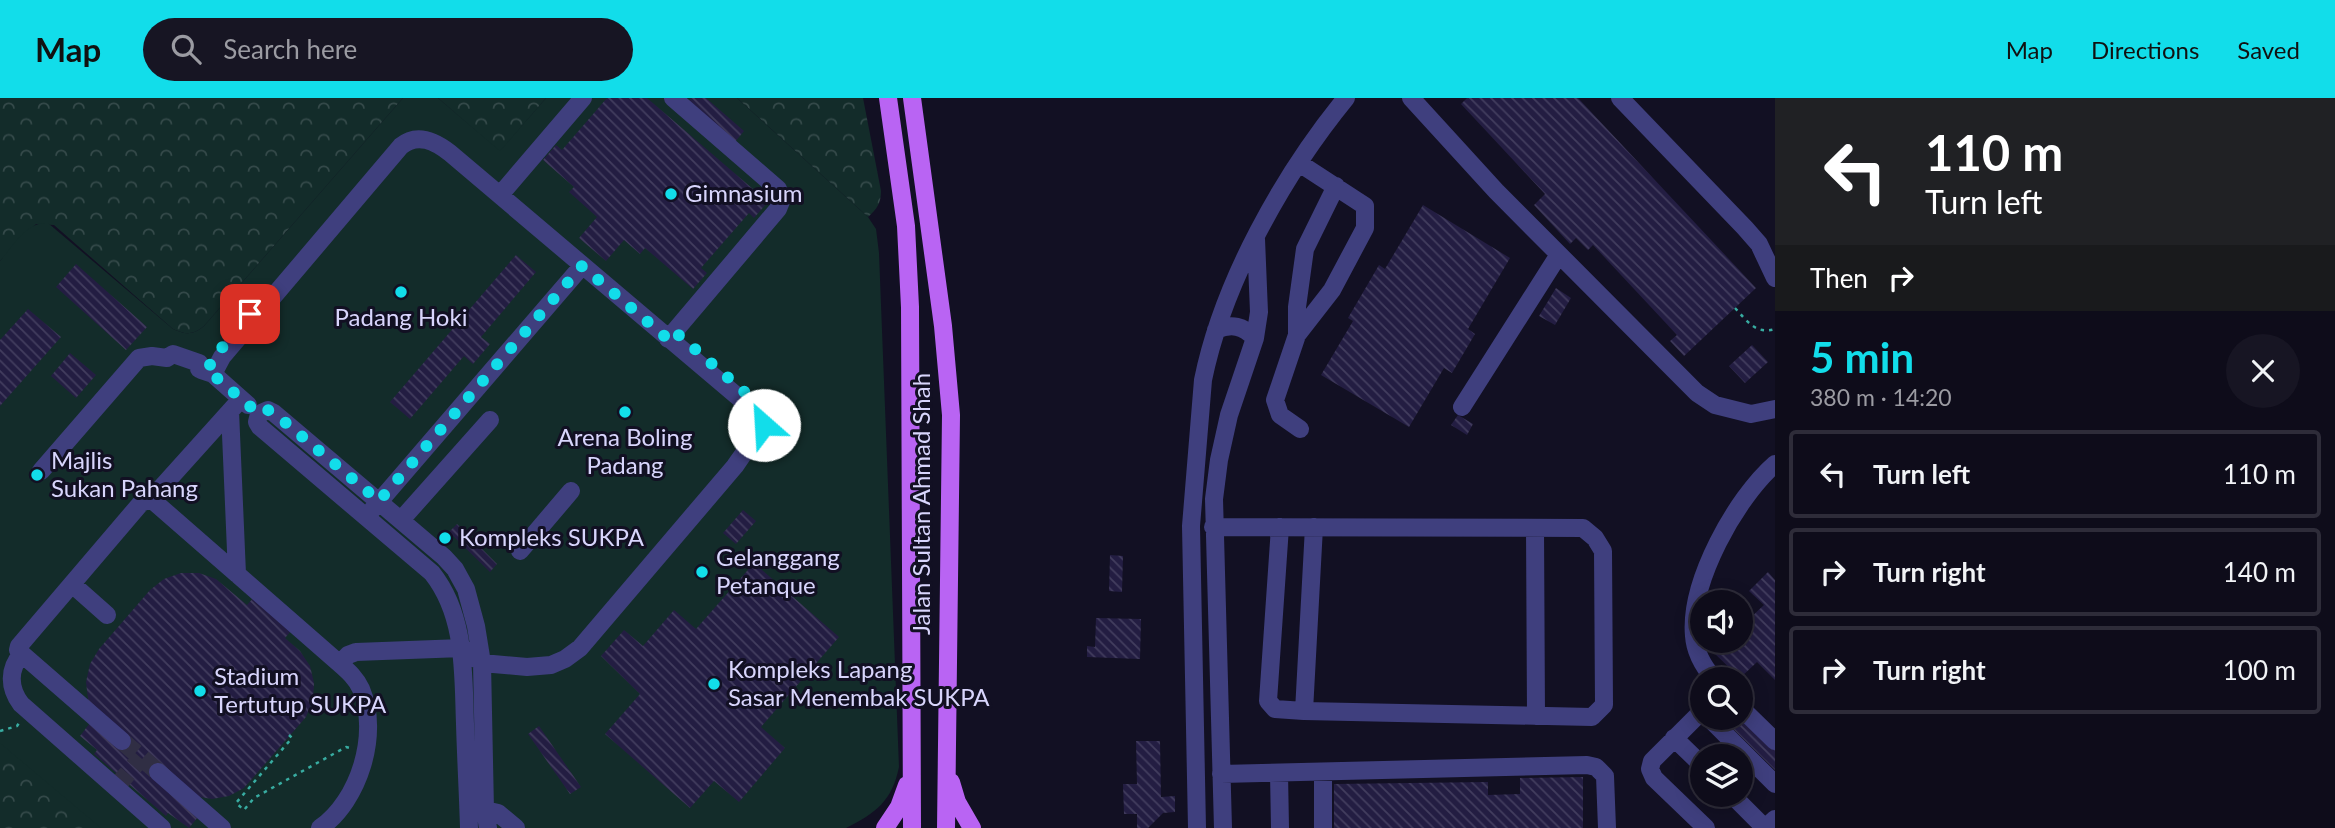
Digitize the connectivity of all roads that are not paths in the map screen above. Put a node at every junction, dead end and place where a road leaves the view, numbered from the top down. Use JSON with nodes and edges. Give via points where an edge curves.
{"nodes":[{"id":1,"x":583,"y":98,"type":"edge"},
{"id":2,"x":673,"y":98,"type":"edge"},
{"id":3,"x":888,"y":98,"type":"edge"},
{"id":4,"x":912,"y":98,"type":"edge"},
{"id":5,"x":1346,"y":98,"type":"edge"},
{"id":6,"x":1412,"y":98,"type":"edge"},
{"id":7,"x":1620,"y":98,"type":"edge"},
{"id":8,"x":1299,"y":163,"type":"junction"},
{"id":9,"x":1336,"y":186,"type":"junction"},
{"id":10,"x":500,"y":195,"type":"junction"},
{"id":11,"x":1256,"y":239,"type":"junction"},
{"id":12,"x":1558,"y":256,"type":"junction"},
{"id":13,"x":582,"y":266,"type":"junction"},
{"id":14,"x":1775,"y":278,"type":"edge"},
{"id":15,"x":1300,"y":283,"type":"junction"},
{"id":16,"x":1328,"y":295,"type":"junction"},
{"id":17,"x":1216,"y":330,"type":"junction"},
{"id":18,"x":1297,"y":335,"type":"junction"},
{"id":19,"x":1255,"y":338,"type":"junction"},
{"id":20,"x":668,"y":339,"type":"junction"},
{"id":21,"x":206,"y":371,"type":"junction"},
{"id":22,"x":235,"y":405,"type":"junction"},
{"id":23,"x":1462,"y":407,"type":"dead end"},
{"id":24,"x":1775,"y":409,"type":"edge"},
{"id":25,"x":259,"y":414,"type":"junction"},
{"id":26,"x":490,"y":420,"type":"dead end"},
{"id":27,"x":1300,"y":429,"type":"dead end"},
{"id":28,"x":1775,"y":464,"type":"edge"},
{"id":29,"x":41,"y":471,"type":"dead end"},
{"id":30,"x":571,"y":491,"type":"dead end"},
{"id":31,"x":151,"y":499,"type":"junction"},
{"id":32,"x":379,"y":501,"type":"junction"},
{"id":33,"x":366,"y":516,"type":"junction"},
{"id":34,"x":401,"y":520,"type":"junction"},
{"id":35,"x":1213,"y":527,"type":"junction"},
{"id":36,"x":1280,"y":527,"type":"junction"},
{"id":37,"x":1314,"y":527,"type":"junction"},
{"id":38,"x":1535,"y":528,"type":"junction"},
{"id":39,"x":520,"y":551,"type":"dead end"},
{"id":40,"x":237,"y":574,"type":"junction"},
{"id":41,"x":72,"y":584,"type":"junction"},
{"id":42,"x":107,"y":615,"type":"dead end"},
{"id":43,"x":462,"y":649,"type":"junction"},
{"id":44,"x":22,"y":654,"type":"junction"},
{"id":45,"x":482,"y":663,"type":"junction"},
{"id":46,"x":340,"y":664,"type":"junction"},
{"id":47,"x":1706,"y":667,"type":"edge"},
{"id":48,"x":1304,"y":711,"type":"junction"},
{"id":49,"x":1536,"y":716,"type":"junction"},
{"id":50,"x":1753,"y":720,"type":"edge"},
{"id":51,"x":1690,"y":723,"type":"edge"},
{"id":52,"x":1721,"y":730,"type":"edge"},
{"id":53,"x":1674,"y":738,"type":"junction"},
{"id":54,"x":122,"y":741,"type":"tunnel mouth"},
{"id":55,"x":1775,"y":741,"type":"edge"},
{"id":56,"x":1690,"y":753,"type":"edge"},
{"id":57,"x":911,"y":756,"type":"junction"},
{"id":58,"x":945,"y":762,"type":"junction"},
{"id":59,"x":158,"y":772,"type":"tunnel mouth"},
{"id":60,"x":1323,"y":772,"type":"junction"},
{"id":61,"x":1279,"y":773,"type":"junction"},
{"id":62,"x":1221,"y":774,"type":"junction"},
{"id":63,"x":1775,"y":784,"type":"edge"},
{"id":64,"x":1744,"y":807,"type":"edge"},
{"id":65,"x":487,"y":819,"type":"edge"},
{"id":66,"x":1775,"y":819,"type":"edge"},
{"id":67,"x":1195,"y":824,"type":"edge"},
{"id":68,"x":162,"y":828,"type":"edge"},
{"id":69,"x":222,"y":828,"type":"edge"},
{"id":70,"x":320,"y":828,"type":"edge"},
{"id":71,"x":469,"y":828,"type":"edge"},
{"id":72,"x":516,"y":828,"type":"edge"},
{"id":73,"x":885,"y":828,"type":"edge"},
{"id":74,"x":912,"y":828,"type":"edge"},
{"id":75,"x":946,"y":828,"type":"edge"},
{"id":76,"x":972,"y":828,"type":"edge"},
{"id":77,"x":1223,"y":828,"type":"edge"},
{"id":78,"x":1280,"y":828,"type":"edge"},
{"id":79,"x":1323,"y":828,"type":"edge"},
{"id":80,"x":1607,"y":828,"type":"edge"},
{"id":81,"x":1706,"y":828,"type":"edge"},
{"id":82,"x":1765,"y":828,"type":"edge"}],
"edges":[{"from":1,"to":10,"type":"street"},
{"from":2,"to":20,"type":"street","via":[[778,189],[782,199]]},
{"from":3,"to":57,"type":"main road","name":"Jalan Sultan Ahmad Shah","via":[[906,226],[910,307]]},
{"from":4,"to":58,"type":"main road","name":"Jalan Sultan Ahmad Shah","via":[[951,415]]},
{"from":5,"to":8,"type":"street"},
{"from":6,"to":12,"type":"street"},
{"from":7,"to":14,"type":"street","via":[[1759,244]]},
{"from":8,"to":9,"type":"street"},
{"from":8,"to":11,"type":"street"},
{"from":9,"to":15,"type":"street","via":[[1306,249]]},
{"from":9,"to":16,"type":"street","via":[[1365,206],[1365,228]]},
{"from":10,"to":13,"type":"street"},
{"from":10,"to":21,"type":"street","via":[[440,145],[411,139]]},
{"from":11,"to":17,"type":"street"},
{"from":11,"to":19,"type":"street","via":[[1259,293]]},
{"from":12,"to":23,"type":"street"},
{"from":12,"to":24,"type":"street","via":[[1697,393],[1715,405],[1751,414]]},
{"from":13,"to":20,"type":"street"},
{"from":13,"to":32,"type":"street"},
{"from":15,"to":16,"type":"street","via":[[1314,293]]},
{"from":15,"to":18,"type":"street"},
{"from":16,"to":18,"type":"street"},
{"from":17,"to":19,"type":"street","via":[[1238,326]]},
{"from":17,"to":67,"type":"street","via":[[1203,380],[1191,526]]},
{"from":18,"to":27,"type":"street","via":[[1275,400],[1280,415]]},
{"from":19,"to":35,"type":"street","via":[[1223,440]]},
{"from":20,"to":45,"type":"street","via":[[756,415],[757,426],[744,453],[573,654],[539,667]]},
{"from":21,"to":22,"type":"street"},
{"from":21,"to":29,"type":"street","via":[[191,372],[170,364],[167,358],[148,356],[134,361]]},
{"from":22,"to":25,"type":"street"},
{"from":22,"to":31,"type":"street"},
{"from":22,"to":40,"type":"street"},
{"from":25,"to":32,"type":"street","via":[[274,413]]},
{"from":25,"to":33,"type":"street","via":[[260,427]]},
{"from":26,"to":34,"type":"street"},
{"from":28,"to":47,"type":"street","via":[[1741,503],[1704,577],[1693,635]]},
{"from":30,"to":39,"type":"street"},
{"from":31,"to":40,"type":"street"},
{"from":31,"to":41,"type":"street","via":[[141,503]]},
{"from":32,"to":33,"type":"street"},
{"from":32,"to":34,"type":"street"},
{"from":33,"to":43,"type":"street","via":[[439,582]]},
{"from":34,"to":45,"type":"street","via":[[455,569],[466,589]]},
{"from":35,"to":36,"type":"street"},
{"from":35,"to":62,"type":"street"},
{"from":36,"to":37,"type":"street"},
{"from":36,"to":48,"type":"street","via":[[1268,701],[1275,709]]},
{"from":37,"to":38,"type":"street"},
{"from":37,"to":48,"type":"street"},
{"from":38,"to":49,"type":"street"},
{"from":38,"to":49,"type":"street","via":[[1583,528],[1603,551],[1604,680],[1604,705],[1592,717]]},
{"from":40,"to":46,"type":"street"},
{"from":41,"to":42,"type":"street"},
{"from":41,"to":44,"type":"street","via":[[19,646]]},
{"from":43,"to":45,"type":"street"},
{"from":43,"to":46,"type":"street","via":[[356,652]]},
{"from":43,"to":71,"type":"street"},
{"from":44,"to":54,"type":"street"},
{"from":44,"to":68,"type":"street","via":[[12,674],[18,701]]},
{"from":45,"to":65,"type":"street"},
{"from":46,"to":70,"type":"street","via":[[361,690],[367,739],[348,797]]},
{"from":48,"to":49,"type":"street"},
{"from":50,"to":55,"type":"street"},
{"from":51,"to":53,"type":"street"},
{"from":52,"to":63,"type":"street"},
{"from":53,"to":56,"type":"street"},
{"from":53,"to":81,"type":"street","via":[[1650,769]]},
{"from":57,"to":73,"type":"main road","via":[[906,788]]},
{"from":57,"to":74,"type":"main road","name":"Jalan Sultan Ahmad Shah"},
{"from":58,"to":75,"type":"main road","name":"Jalan Sultan Ahmad Shah"},
{"from":58,"to":76,"type":"main road","via":[[957,802]]},
{"from":59,"to":69,"type":"street"},
{"from":60,"to":61,"type":"street"},
{"from":60,"to":79,"type":"street"},
{"from":60,"to":80,"type":"street","via":[[1587,765],[1605,776]]},
{"from":61,"to":62,"type":"street"},
{"from":61,"to":78,"type":"street"},
{"from":62,"to":77,"type":"street"},
{"from":64,"to":82,"type":"street"},
{"from":65,"to":72,"type":"street","via":[[498,813]]},
{"from":66,"to":82,"type":"street"}]}
